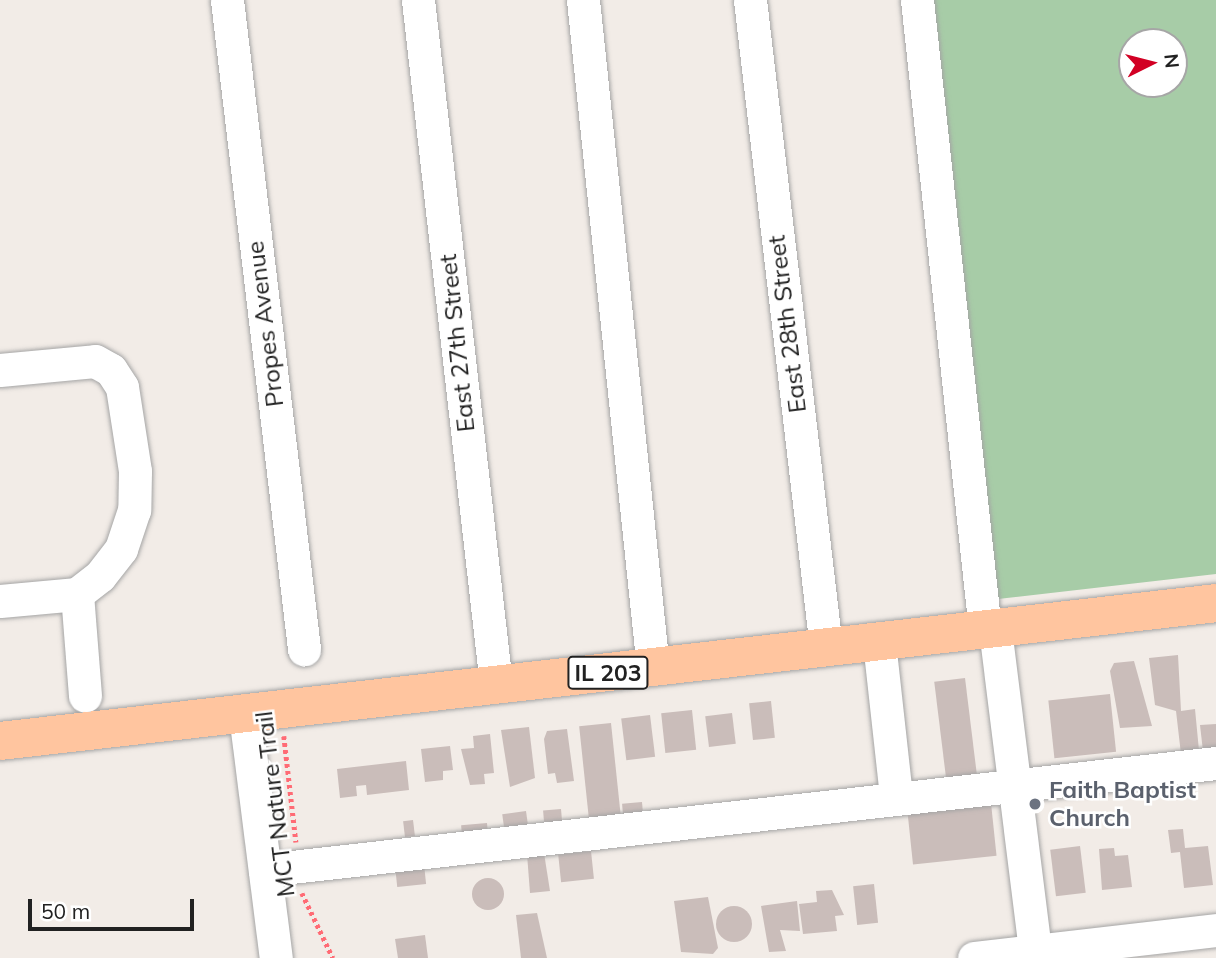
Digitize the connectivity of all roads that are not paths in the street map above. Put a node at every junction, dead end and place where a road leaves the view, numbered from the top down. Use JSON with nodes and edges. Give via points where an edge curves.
{"nodes":[{"id":1,"x":227,"y":0,"type":"edge"},
{"id":2,"x":418,"y":0,"type":"edge"},
{"id":3,"x":583,"y":0,"type":"edge"},
{"id":4,"x":750,"y":0,"type":"edge"},
{"id":5,"x":917,"y":0,"type":"edge"},
{"id":6,"x":0,"y":370,"type":"edge"},
{"id":7,"x":77,"y":594,"type":"junction"},
{"id":8,"x":0,"y":601,"type":"edge"},
{"id":9,"x":1216,"y":603,"type":"edge"},
{"id":10,"x":990,"y":629,"type":"junction"},
{"id":11,"x":879,"y":642,"type":"junction"},
{"id":12,"x":826,"y":648,"type":"junction"},
{"id":13,"x":304,"y":649,"type":"dead end"},
{"id":14,"x":653,"y":668,"type":"junction"},
{"id":15,"x":496,"y":685,"type":"junction"},
{"id":16,"x":85,"y":696,"type":"dead end"},
{"id":17,"x":263,"y":712,"type":"junction"},
{"id":18,"x":0,"y":741,"type":"edge"},
{"id":19,"x":1216,"y":763,"type":"edge"},
{"id":20,"x":1014,"y":784,"type":"junction"},
{"id":21,"x":896,"y":796,"type":"junction"},
{"id":22,"x":265,"y":870,"type":"junction"},
{"id":23,"x":1216,"y":930,"type":"edge"},
{"id":24,"x":1035,"y":955,"type":"edge"},
{"id":25,"x":276,"y":958,"type":"edge"},
{"id":26,"x":974,"y":958,"type":"edge"}],
"edges":[{"from":1,"to":13,"type":"street","name":"Propes Avenue"},
{"from":2,"to":15,"type":"street","name":"East 27th Street"},
{"from":3,"to":14,"type":"street"},
{"from":4,"to":12,"type":"street","name":"East 28th Street"},
{"from":5,"to":10,"type":"street"},
{"from":6,"to":7,"type":"street","via":[[95,361],[111,370],[124,397],[134,510],[111,564]]},
{"from":7,"to":8,"type":"street"},
{"from":7,"to":16,"type":"street"},
{"from":9,"to":10,"type":"main road","number":"IL 203"},
{"from":10,"to":11,"type":"main road","number":"IL 203"},
{"from":10,"to":20,"type":"street"},
{"from":11,"to":12,"type":"main road","number":"IL 203"},
{"from":11,"to":21,"type":"street"},
{"from":12,"to":14,"type":"main road","number":"IL 203"},
{"from":14,"to":15,"type":"main road","number":"IL 203"},
{"from":15,"to":17,"type":"main road","number":"IL 203"},
{"from":17,"to":18,"type":"main road","number":"IL 203"},
{"from":17,"to":22,"type":"street"},
{"from":19,"to":20,"type":"street"},
{"from":20,"to":21,"type":"street"},
{"from":20,"to":24,"type":"street"},
{"from":21,"to":22,"type":"street"},
{"from":22,"to":25,"type":"street"},
{"from":23,"to":24,"type":"street"},
{"from":24,"to":26,"type":"street"}]}
